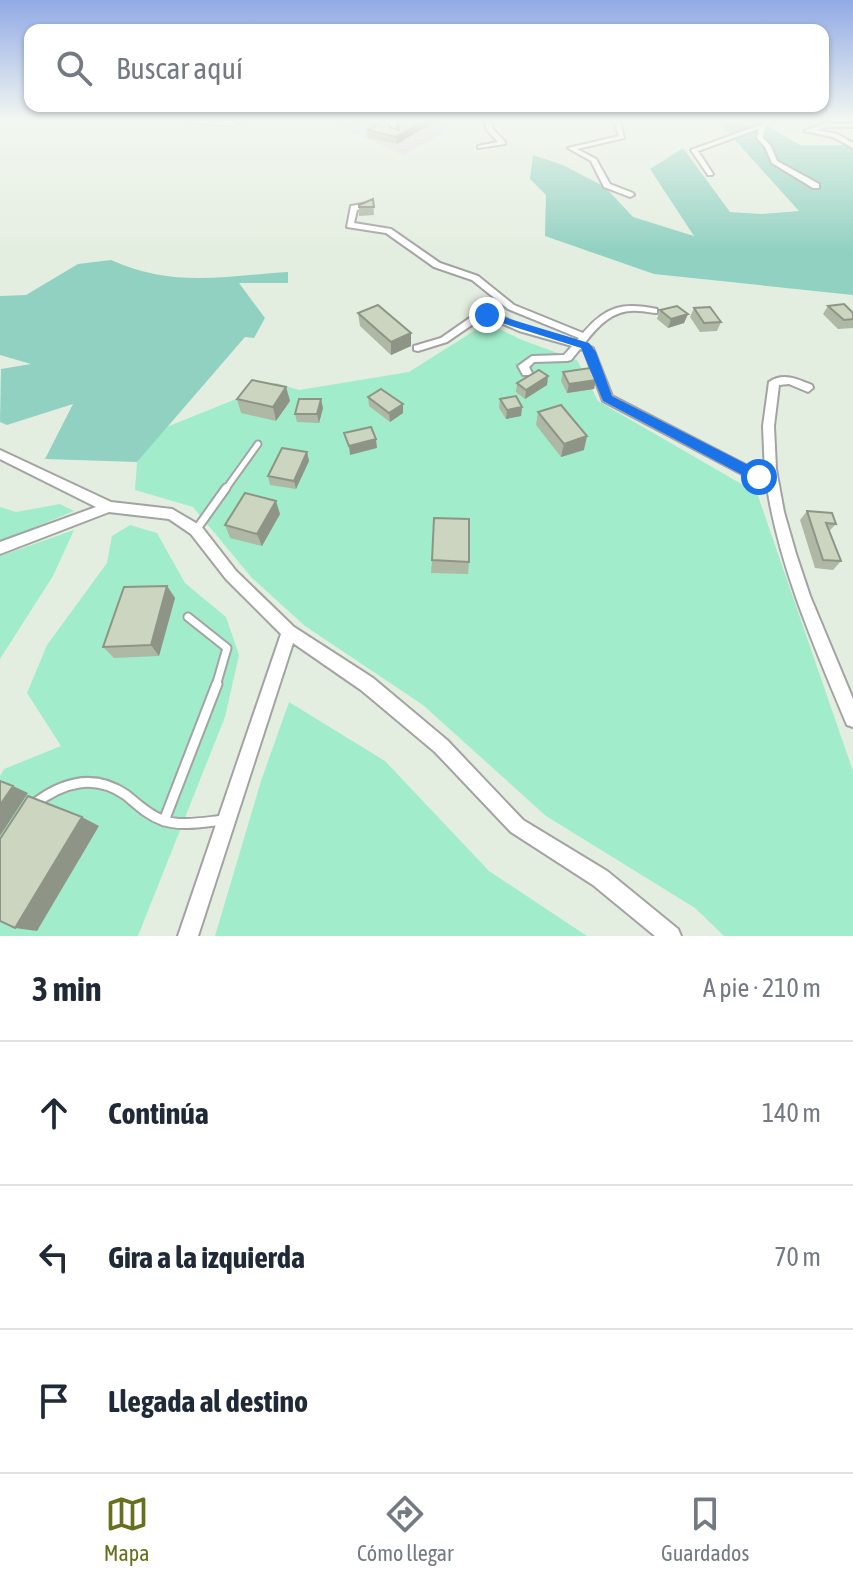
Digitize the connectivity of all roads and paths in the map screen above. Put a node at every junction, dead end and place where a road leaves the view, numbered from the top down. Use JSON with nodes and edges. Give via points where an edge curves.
{"nodes":[{"id":1,"x":596,"y":164,"type":"edge"},
{"id":2,"x":703,"y":164,"type":"edge"},
{"id":3,"x":777,"y":164,"type":"edge"},
{"id":4,"x":710,"y":174,"type":"dead end"},
{"id":5,"x":816,"y":186,"type":"dead end"},
{"id":6,"x":630,"y":195,"type":"dead end"},
{"id":7,"x":368,"y":205,"type":"edge"},
{"id":8,"x":654,"y":311,"type":"dead end"},
{"id":9,"x":581,"y":339,"type":"junction"},
{"id":10,"x":418,"y":348,"type":"dead end"},
{"id":11,"x":527,"y":373,"type":"edge"},
{"id":12,"x":808,"y":388,"type":"dead end"},
{"id":13,"x":258,"y":444,"type":"dead end"},
{"id":14,"x":0,"y":454,"type":"edge"},
{"id":15,"x":770,"y":483,"type":"junction"},
{"id":16,"x":109,"y":507,"type":"junction"},
{"id":17,"x":196,"y":530,"type":"junction"},
{"id":18,"x":0,"y":548,"type":"edge"},
{"id":19,"x":188,"y":617,"type":"dead end"},
{"id":20,"x":289,"y":632,"type":"junction"},
{"id":21,"x":853,"y":719,"type":"edge"},
{"id":22,"x":23,"y":815,"type":"edge"},
{"id":23,"x":228,"y":819,"type":"junction"},
{"id":24,"x":164,"y":821,"type":"junction"},
{"id":25,"x":188,"y":936,"type":"edge"},
{"id":26,"x":671,"y":936,"type":"edge"}],
"edges":[{"from":1,"to":6,"type":"street","via":[[607,185]]},
{"from":2,"to":4,"type":"street"},
{"from":3,"to":5,"type":"street"},
{"from":7,"to":9,"type":"street","via":[[354,208],[351,226],[388,231],[437,265],[480,281],[511,307]]},
{"from":8,"to":9,"type":"street","via":[[612,311]]},
{"from":9,"to":10,"type":"street","via":[[522,329],[487,315],[444,340]]},
{"from":9,"to":11,"type":"street","via":[[567,358],[526,362]]},
{"from":9,"to":15,"type":"street","via":[[607,398]]},
{"from":12,"to":15,"type":"street","via":[[790,380],[774,382]]},
{"from":13,"to":17,"type":"lane"},
{"from":14,"to":16,"type":"street"},
{"from":15,"to":21,"type":"street","via":[[782,534]]},
{"from":16,"to":17,"type":"street","via":[[172,514]]},
{"from":16,"to":18,"type":"street"},
{"from":17,"to":20,"type":"street","via":[[231,575]]},
{"from":19,"to":24,"type":"lane","via":[[208,627],[227,648],[227,658]]},
{"from":20,"to":23,"type":"street"},
{"from":20,"to":26,"type":"street","via":[[367,684],[441,746],[517,826],[600,878]]},
{"from":22,"to":24,"type":"lane","via":[[52,790],[84,780],[118,789]]},
{"from":23,"to":24,"type":"lane"},
{"from":23,"to":25,"type":"street"}]}
